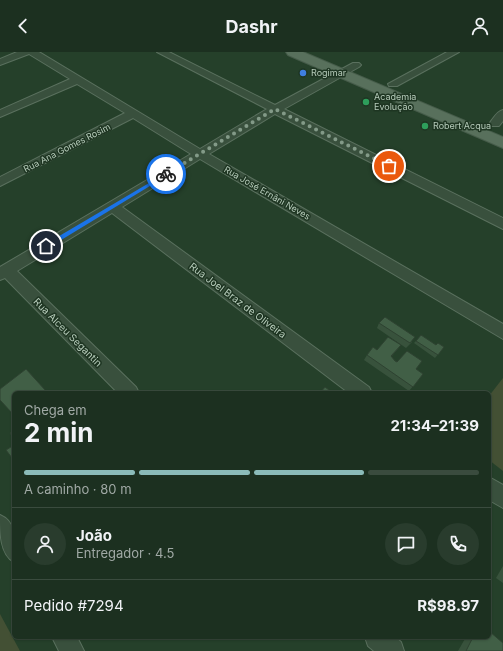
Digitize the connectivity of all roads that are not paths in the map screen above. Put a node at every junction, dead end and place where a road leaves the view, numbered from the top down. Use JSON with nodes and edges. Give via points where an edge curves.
{"nodes":[{"id":1,"x":26,"y":52,"type":"edge"},
{"id":2,"x":32,"y":52,"type":"edge"},
{"id":3,"x":162,"y":52,"type":"edge"},
{"id":4,"x":292,"y":52,"type":"edge"},
{"id":5,"x":450,"y":53,"type":"edge"},
{"id":6,"x":341,"y":58,"type":"dead end"},
{"id":7,"x":0,"y":62,"type":"edge"},
{"id":8,"x":356,"y":65,"type":"junction"},
{"id":9,"x":338,"y":73,"type":"junction"},
{"id":10,"x":77,"y":80,"type":"junction"},
{"id":11,"x":393,"y":84,"type":"junction"},
{"id":12,"x":275,"y":109,"type":"junction"},
{"id":13,"x":459,"y":110,"type":"dead end"},
{"id":14,"x":0,"y":114,"type":"edge"},
{"id":15,"x":133,"y":114,"type":"junction"},
{"id":16,"x":481,"y":118,"type":"dead end"},
{"id":17,"x":500,"y":121,"type":"edge"},
{"id":18,"x":503,"y":143,"type":"edge"},
{"id":19,"x":200,"y":154,"type":"junction"},
{"id":20,"x":0,"y":182,"type":"edge"},
{"id":21,"x":113,"y":207,"type":"junction"},
{"id":22,"x":503,"y":224,"type":"edge"},
{"id":23,"x":3,"y":272,"type":"edge"},
{"id":24,"x":503,"y":332,"type":"edge"},
{"id":25,"x":128,"y":391,"type":"edge"},
{"id":26,"x":360,"y":391,"type":"edge"},
{"id":27,"x":491,"y":489,"type":"edge"},
{"id":28,"x":503,"y":498,"type":"edge"},
{"id":29,"x":0,"y":526,"type":"edge"},
{"id":30,"x":12,"y":547,"type":"edge"},
{"id":31,"x":65,"y":639,"type":"edge"},
{"id":32,"x":379,"y":639,"type":"edge"},
{"id":33,"x":72,"y":651,"type":"edge"},
{"id":34,"x":392,"y":651,"type":"edge"}],
"edges":[{"from":1,"to":7,"type":"street"},
{"from":2,"to":10,"type":"street","name":"Rua José Ernâni Neves"},
{"from":3,"to":12,"type":"street"},
{"from":4,"to":9,"type":"main road"},
{"from":5,"to":11,"type":"street"},
{"from":6,"to":8,"type":"main road"},
{"from":8,"to":9,"type":"street"},
{"from":8,"to":11,"type":"main road"},
{"from":9,"to":12,"type":"street"},
{"from":9,"to":18,"type":"main road"},
{"from":10,"to":14,"type":"street"},
{"from":10,"to":15,"type":"street","name":"Rua José Ernâni Neves"},
{"from":11,"to":13,"type":"main road"},
{"from":12,"to":19,"type":"street"},
{"from":12,"to":22,"type":"street"},
{"from":15,"to":19,"type":"street","name":"Rua José Ernâni Neves"},
{"from":15,"to":20,"type":"street","name":"Rua Ana Gomes Rosim"},
{"from":16,"to":17,"type":"main road"},
{"from":19,"to":21,"type":"street"},
{"from":19,"to":24,"type":"street","name":"Rua José Ernâni Neves"},
{"from":21,"to":23,"type":"street"},
{"from":21,"to":26,"type":"street","name":"Rua Joel Braz de Oliveira"},
{"from":23,"to":25,"type":"street","name":"Rua Alceu Segantin"},
{"from":27,"to":28,"type":"street"},
{"from":29,"to":30,"type":"street"},
{"from":31,"to":33,"type":"street"},
{"from":32,"to":34,"type":"street"}]}
